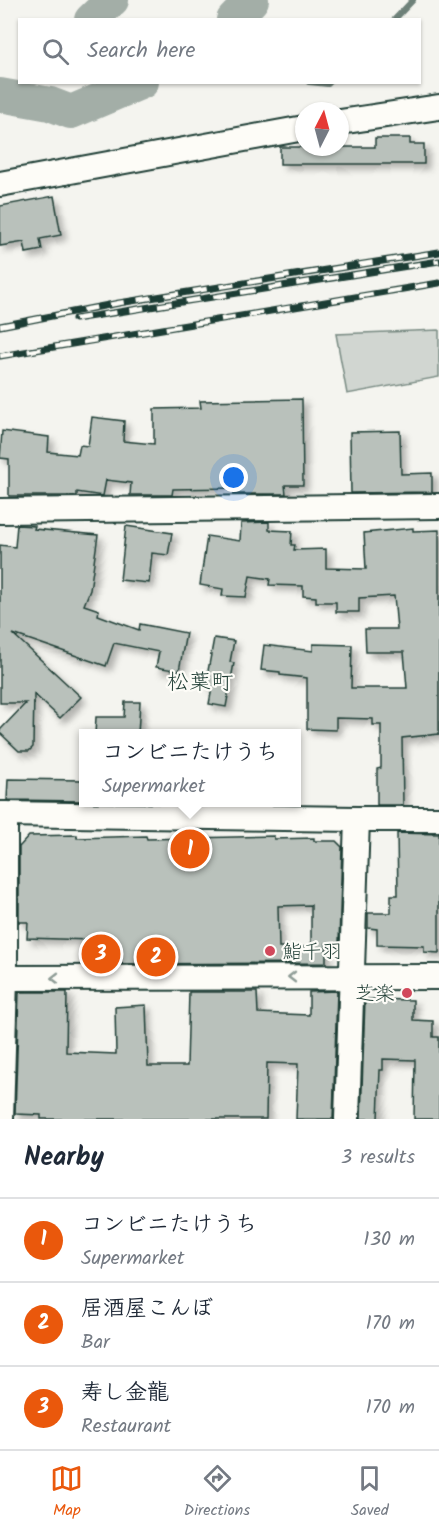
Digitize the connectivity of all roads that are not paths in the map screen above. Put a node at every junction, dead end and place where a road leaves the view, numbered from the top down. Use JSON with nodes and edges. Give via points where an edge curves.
{"nodes":[{"id":1,"x":439,"y":107,"type":"edge"},
{"id":2,"x":349,"y":121,"type":"edge"},
{"id":3,"x":295,"y":130,"type":"edge"},
{"id":4,"x":0,"y":184,"type":"edge"},
{"id":5,"x":439,"y":506,"type":"edge"},
{"id":6,"x":0,"y":511,"type":"edge"},
{"id":7,"x":3,"y":814,"type":"edge"},
{"id":8,"x":357,"y":819,"type":"junction"},
{"id":9,"x":439,"y":819,"type":"edge"},
{"id":10,"x":350,"y":977,"type":"junction"},
{"id":11,"x":439,"y":977,"type":"edge"},
{"id":12,"x":2,"y":978,"type":"edge"},
{"id":13,"x":1,"y":1119,"type":"edge"},
{"id":14,"x":347,"y":1119,"type":"edge"}],
"edges":[{"from":1,"to":2,"type":"street"},
{"from":3,"to":4,"type":"street"},
{"from":5,"to":6,"type":"street"},
{"from":7,"to":8,"type":"street"},
{"from":7,"to":12,"type":"street"},
{"from":8,"to":9,"type":"street"},
{"from":8,"to":10,"type":"street"},
{"from":10,"to":11,"type":"street"},
{"from":10,"to":12,"type":"street","one_way":true},
{"from":10,"to":14,"type":"street"},
{"from":12,"to":13,"type":"street"}]}
